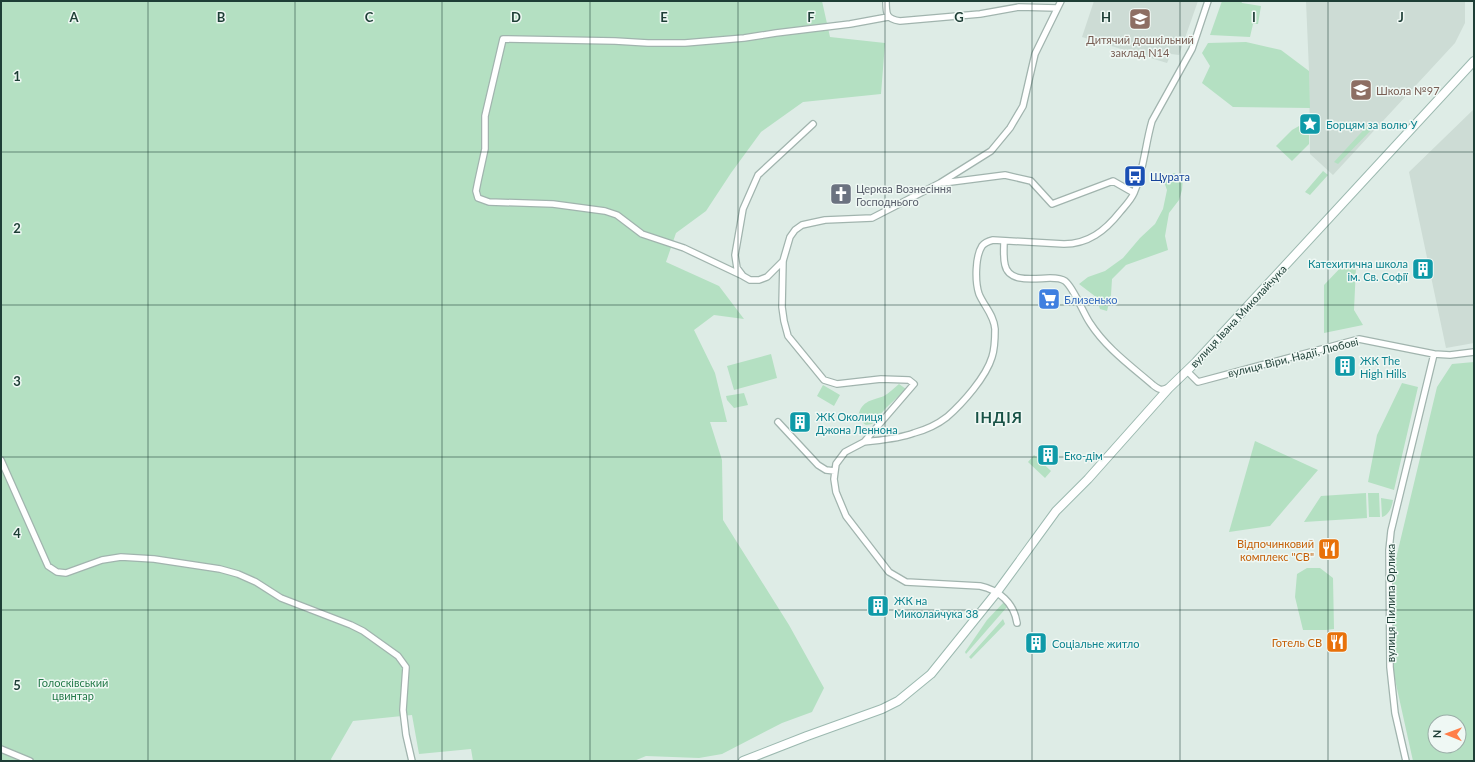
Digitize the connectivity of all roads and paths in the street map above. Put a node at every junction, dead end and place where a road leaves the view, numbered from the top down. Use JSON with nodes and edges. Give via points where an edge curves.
{"nodes":[{"id":1,"x":886,"y":1,"type":"edge"},
{"id":2,"x":1061,"y":1,"type":"edge"},
{"id":3,"x":1208,"y":1,"type":"edge"},
{"id":4,"x":1057,"y":8,"type":"junction"},
{"id":5,"x":888,"y":17,"type":"junction"},
{"id":6,"x":1474,"y":61,"type":"edge"},
{"id":7,"x":813,"y":124,"type":"dead end"},
{"id":8,"x":940,"y":183,"type":"junction"},
{"id":9,"x":1134,"y":193,"type":"junction"},
{"id":10,"x":1004,"y":240,"type":"junction"},
{"id":11,"x":783,"y":260,"type":"junction"},
{"id":12,"x":743,"y":276,"type":"junction"},
{"id":13,"x":1474,"y":352,"type":"edge"},
{"id":14,"x":1434,"y":354,"type":"junction"},
{"id":15,"x":1187,"y":371,"type":"junction"},
{"id":16,"x":1169,"y":388,"type":"junction"},
{"id":17,"x":778,"y":422,"type":"dead end"},
{"id":18,"x":864,"y":442,"type":"junction"},
{"id":19,"x":1,"y":460,"type":"edge"},
{"id":20,"x":835,"y":471,"type":"junction"},
{"id":21,"x":997,"y":592,"type":"junction"},
{"id":22,"x":1016,"y":623,"type":"dead end"},
{"id":23,"x":1,"y":749,"type":"edge"},
{"id":24,"x":30,"y":761,"type":"edge"},
{"id":25,"x":412,"y":761,"type":"edge"},
{"id":26,"x":743,"y":761,"type":"edge"},
{"id":27,"x":1406,"y":761,"type":"edge"}],
"edges":[{"from":1,"to":5,"type":"street"},
{"from":2,"to":4,"type":"street"},
{"from":3,"to":9,"type":"street","via":[[1192,49],[1152,122]]},
{"from":4,"to":5,"type":"street","via":[[1019,7],[980,14],[900,21]]},
{"from":4,"to":8,"type":"street","via":[[1033,60],[1023,106],[1010,128],[991,151]]},
{"from":5,"to":12,"type":"street","via":[[744,38],[685,43],[503,39],[485,116],[485,149],[476,192],[478,198],[488,202],[553,204],[605,211],[617,215],[642,234],[684,248]]},
{"from":6,"to":15,"type":"street","name":"вулиця Івана Миколайчука"},
{"from":7,"to":12,"type":"street","via":[[758,175],[743,209],[735,255],[737,268]]},
{"from":8,"to":9,"type":"street","via":[[1005,175],[1031,182],[1052,204],[1113,181]]},
{"from":8,"to":11,"type":"street","via":[[872,218],[825,220],[802,225],[790,238]]},
{"from":9,"to":10,"type":"street","via":[[1111,222],[1083,242],[1064,244]]},
{"from":10,"to":16,"type":"street","via":[[1005,266],[1011,274],[1023,279],[1064,280],[1105,343],[1159,389]]},
{"from":10,"to":18,"type":"street","via":[[986,242],[982,246],[977,266],[978,289],[993,319],[995,329],[993,355],[982,377],[947,417],[932,426],[900,437]]},
{"from":11,"to":12,"type":"street","via":[[767,277],[750,280]]},
{"from":11,"to":18,"type":"street","via":[[782,308],[788,336],[824,380],[837,384],[881,379],[909,380],[914,384]]},
{"from":13,"to":14,"type":"street","name":"вулиця Віри, Надії, Любові"},
{"from":14,"to":15,"type":"street","name":"вулиця Віри, Надії, Любові","via":[[1359,338],[1198,382]]},
{"from":14,"to":27,"type":"street","name":"вулиця Пилипа Орлика","via":[[1391,531],[1389,550],[1390,667],[1395,713]]},
{"from":15,"to":16,"type":"street","name":"вулиця Івана Миколайчука"},
{"from":16,"to":21,"type":"street","name":"вулиця Івана Миколайчука","via":[[1056,511]]},
{"from":17,"to":20,"type":"street","via":[[818,465],[826,470]]},
{"from":18,"to":20,"type":"street","via":[[845,452],[836,464]]},
{"from":19,"to":25,"type":"street","via":[[48,566],[57,572],[66,573],[102,560],[121,557],[220,569],[256,582],[281,598],[351,625],[385,646],[398,656],[406,667],[403,710]]},
{"from":20,"to":21,"type":"street","via":[[836,492],[846,516],[889,572],[906,582],[980,586]]},
{"from":21,"to":22,"type":"street","via":[[1011,606]]},
{"from":21,"to":26,"type":"street","name":"вулиця Івана Миколайчука","via":[[931,674],[898,701]]},
{"from":23,"to":24,"type":"street"}]}
